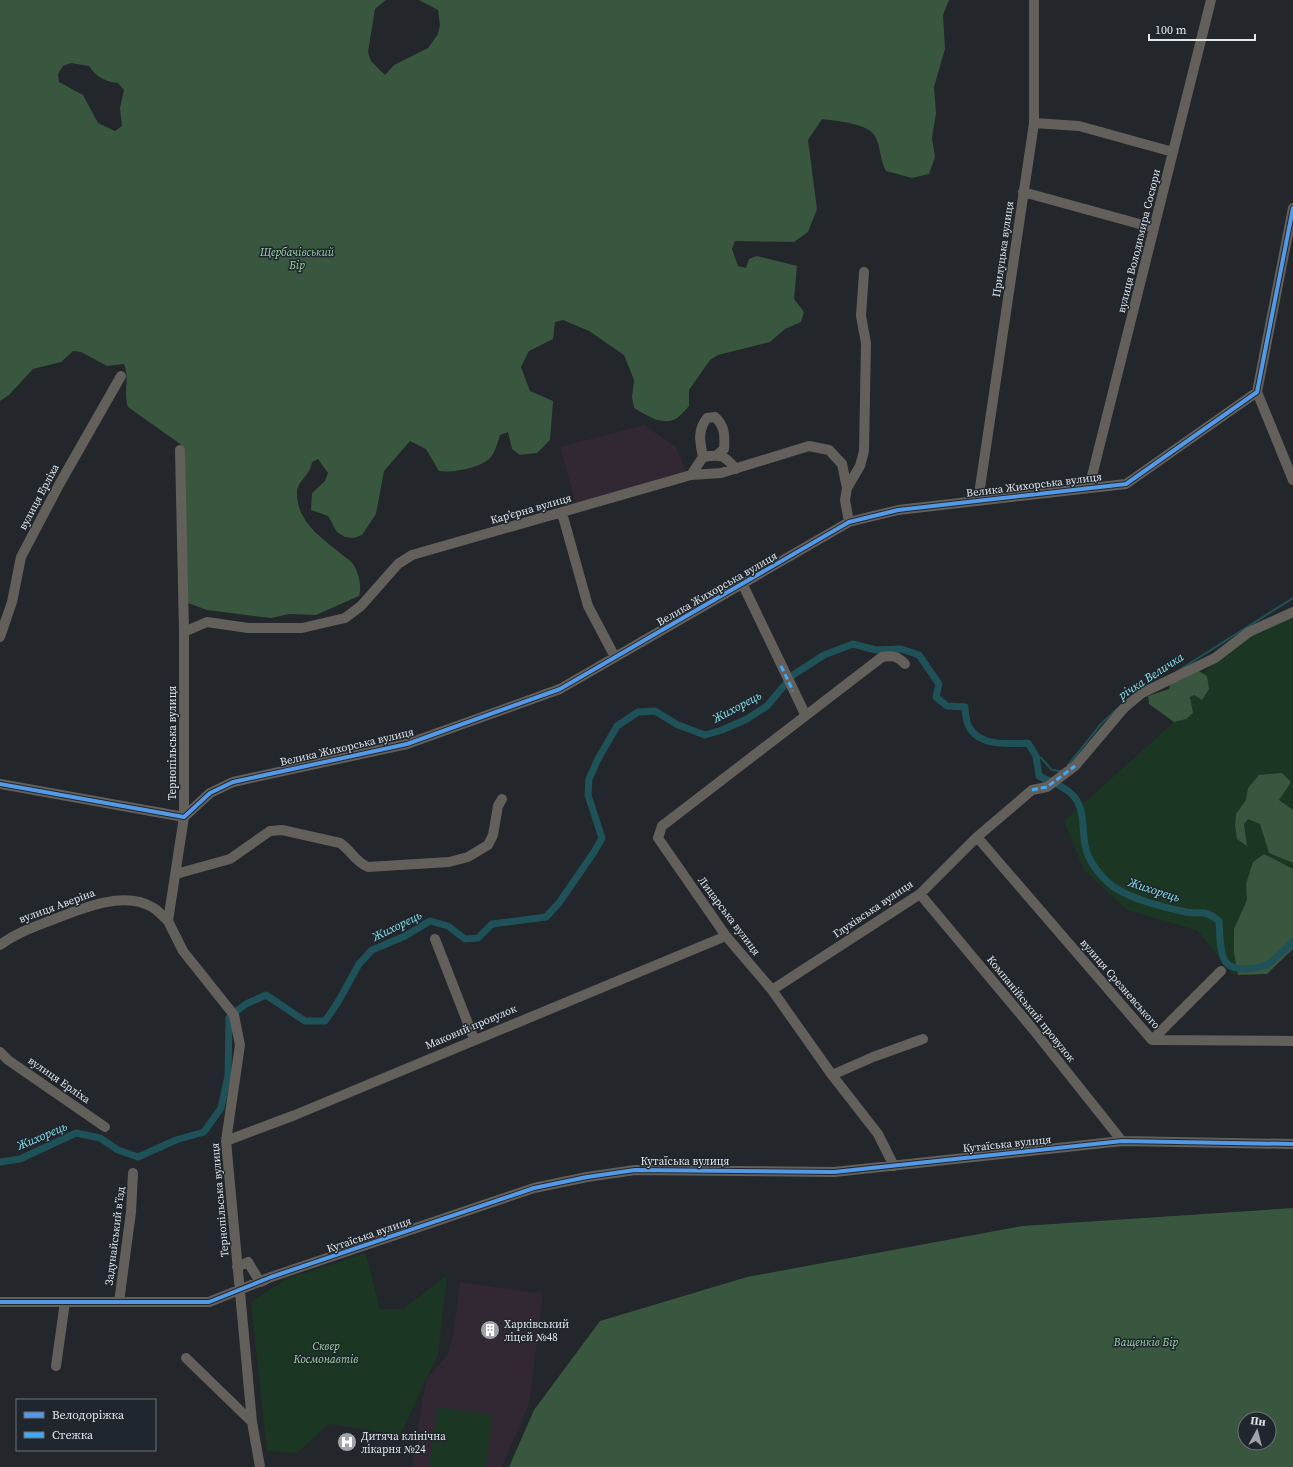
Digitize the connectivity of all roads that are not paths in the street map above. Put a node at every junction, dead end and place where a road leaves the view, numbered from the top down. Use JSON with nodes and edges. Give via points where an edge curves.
{"nodes":[{"id":1,"x":1034,"y":0,"type":"edge"},
{"id":2,"x":1211,"y":0,"type":"edge"},
{"id":3,"x":1034,"y":123,"type":"junction"},
{"id":4,"x":1173,"y":152,"type":"junction"},
{"id":5,"x":1023,"y":192,"type":"junction"},
{"id":6,"x":1293,"y":208,"type":"edge"},
{"id":7,"x":1154,"y":228,"type":"junction"},
{"id":8,"x":1289,"y":245,"type":"edge"},
{"id":9,"x":864,"y":272,"type":"dead end"},
{"id":10,"x":121,"y":376,"type":"dead end"},
{"id":11,"x":1257,"y":392,"type":"junction"},
{"id":12,"x":180,"y":450,"type":"dead end"},
{"id":13,"x":717,"y":455,"type":"junction"},
{"id":14,"x":703,"y":457,"type":"junction"},
{"id":15,"x":736,"y":469,"type":"junction"},
{"id":16,"x":691,"y":475,"type":"junction"},
{"id":17,"x":1293,"y":480,"type":"edge"},
{"id":18,"x":847,"y":488,"type":"junction"},
{"id":19,"x":1090,"y":488,"type":"junction"},
{"id":20,"x":978,"y":501,"type":"junction"},
{"id":21,"x":562,"y":513,"type":"junction"},
{"id":22,"x":849,"y":522,"type":"junction"},
{"id":23,"x":743,"y":585,"type":"junction"},
{"id":24,"x":1293,"y":612,"type":"edge"},
{"id":25,"x":184,"y":632,"type":"junction"},
{"id":26,"x":0,"y":637,"type":"edge"},
{"id":27,"x":615,"y":657,"type":"junction"},
{"id":28,"x":905,"y":664,"type":"dead end"},
{"id":29,"x":805,"y":714,"type":"junction"},
{"id":30,"x":0,"y":784,"type":"edge"},
{"id":31,"x":502,"y":799,"type":"dead end"},
{"id":32,"x":184,"y":817,"type":"junction"},
{"id":33,"x":977,"y":837,"type":"junction"},
{"id":34,"x":176,"y":874,"type":"junction"},
{"id":35,"x":920,"y":894,"type":"junction"},
{"id":36,"x":168,"y":921,"type":"junction"},
{"id":37,"x":726,"y":936,"type":"junction"},
{"id":38,"x":434,"y":939,"type":"dead end"},
{"id":39,"x":0,"y":945,"type":"edge"},
{"id":40,"x":1221,"y":972,"type":"dead end"},
{"id":41,"x":772,"y":990,"type":"junction"},
{"id":42,"x":474,"y":1039,"type":"junction"},
{"id":43,"x":923,"y":1039,"type":"dead end"},
{"id":44,"x":1152,"y":1040,"type":"junction"},
{"id":45,"x":1293,"y":1041,"type":"edge"},
{"id":46,"x":0,"y":1052,"type":"edge"},
{"id":47,"x":832,"y":1075,"type":"junction"},
{"id":48,"x":105,"y":1127,"type":"dead end"},
{"id":49,"x":226,"y":1141,"type":"junction"},
{"id":50,"x":1122,"y":1141,"type":"junction"},
{"id":51,"x":1293,"y":1144,"type":"edge"},
{"id":52,"x":894,"y":1166,"type":"junction"},
{"id":53,"x":133,"y":1174,"type":"dead end"},
{"id":54,"x":237,"y":1267,"type":"junction"},
{"id":55,"x":267,"y":1279,"type":"junction"},
{"id":56,"x":240,"y":1290,"type":"junction"},
{"id":57,"x":0,"y":1302,"type":"edge"},
{"id":58,"x":65,"y":1302,"type":"junction"},
{"id":59,"x":119,"y":1302,"type":"junction"},
{"id":60,"x":186,"y":1358,"type":"dead end"},
{"id":61,"x":56,"y":1366,"type":"dead end"},
{"id":62,"x":252,"y":1422,"type":"junction"},
{"id":63,"x":260,"y":1467,"type":"edge"}],
"edges":[{"from":1,"to":3,"type":"street","name":"Прилуцька вулиця"},
{"from":2,"to":4,"type":"street","name":"вулиця Володимира Сосюри"},
{"from":3,"to":4,"type":"street","via":[[1079,126]]},
{"from":3,"to":5,"type":"street","name":"Прилуцька вулиця"},
{"from":4,"to":7,"type":"street","name":"вулиця Володимира Сосюри"},
{"from":5,"to":7,"type":"street"},
{"from":5,"to":20,"type":"street","name":"Прилуцька вулиця"},
{"from":6,"to":8,"type":"street"},
{"from":7,"to":19,"type":"street","name":"вулиця Володимира Сосюри"},
{"from":8,"to":11,"type":"street"},
{"from":9,"to":18,"type":"street","via":[[861,316],[866,343],[864,451],[860,466]]},
{"from":10,"to":26,"type":"street","name":"вулиця Ерліха","via":[[21,557],[12,602]]},
{"from":11,"to":17,"type":"street"},
{"from":11,"to":19,"type":"street","name":"Велика Жихорська вулиця","via":[[1126,484]]},
{"from":12,"to":25,"type":"street","name":"Тернопільська вулиця"},
{"from":13,"to":14,"type":"street"},
{"from":13,"to":14,"type":"street","via":[[724,449],[725,435],[722,423],[715,417],[707,418],[702,424],[699,435]]},
{"from":13,"to":15,"type":"street","via":[[725,457]]},
{"from":14,"to":16,"type":"street"},
{"from":15,"to":16,"type":"street","name":"Кар’єрна вулиця"},
{"from":15,"to":18,"type":"street","name":"Кар’єрна вулиця","via":[[809,446],[828,450],[842,464]]},
{"from":16,"to":21,"type":"street","name":"Кар’єрна вулиця"},
{"from":18,"to":22,"type":"street","name":"Кар’єрна вулиця","via":[[845,500]]},
{"from":19,"to":20,"type":"street","name":"Велика Жихорська вулиця"},
{"from":20,"to":22,"type":"street","name":"Велика Жихорська вулиця","via":[[898,510]]},
{"from":21,"to":25,"type":"street","name":"Кар’єрна вулиця","via":[[412,555],[398,564],[361,606],[345,618],[302,628],[248,628],[207,622]]},
{"from":21,"to":27,"type":"street","via":[[588,606]]},
{"from":22,"to":23,"type":"street","name":"Велика Жихорська вулиця"},
{"from":23,"to":27,"type":"street","name":"Велика Жихорська вулиця"},
{"from":23,"to":29,"type":"street"},
{"from":24,"to":33,"type":"street","name":"Глухівська вулиця","via":[[1249,632],[1215,658],[1142,693],[1124,708],[1075,766],[1047,787],[1032,790]]},
{"from":25,"to":32,"type":"street","name":"Тернопільська вулиця"},
{"from":27,"to":32,"type":"street","name":"Велика Жихорська вулиця","via":[[560,689],[407,744],[233,782],[210,793]]},
{"from":28,"to":29,"type":"street","name":"Лицарська вулиця","via":[[892,655],[882,657]]},
{"from":29,"to":37,"type":"street","name":"Лицарська вулиця","via":[[662,826],[658,838]]},
{"from":30,"to":32,"type":"street"},
{"from":31,"to":34,"type":"street","via":[[488,845],[468,857],[449,862],[368,866],[358,863],[348,848],[340,843],[282,830],[270,831],[230,859]]},
{"from":32,"to":34,"type":"street","name":"Тернопільська вулиця"},
{"from":33,"to":35,"type":"street","name":"Глухівська вулиця"},
{"from":33,"to":44,"type":"street","name":"вулиця Срезневського"},
{"from":34,"to":36,"type":"street","name":"Тернопільська вулиця"},
{"from":35,"to":41,"type":"street","name":"Глухівська вулиця"},
{"from":35,"to":50,"type":"street","name":"Компанійський провулок"},
{"from":36,"to":39,"type":"street","name":"вулиця Аверіна","via":[[152,907],[135,902],[109,901],[84,907],[11,937]]},
{"from":36,"to":49,"type":"street","name":"Тернопільська вулиця","via":[[183,951],[234,1015],[240,1045]]},
{"from":37,"to":41,"type":"street","name":"Лицарська вулиця"},
{"from":37,"to":42,"type":"street","name":"Маковий провулок"},
{"from":38,"to":42,"type":"street"},
{"from":40,"to":44,"type":"street"},
{"from":41,"to":47,"type":"street","name":"Лицарська вулиця"},
{"from":42,"to":49,"type":"street","name":"Маковий провулок","via":[[295,1115]]},
{"from":43,"to":47,"type":"street"},
{"from":44,"to":45,"type":"street","name":"вулиця Срезневського"},
{"from":46,"to":48,"type":"street","name":"вулиця Ерліха"},
{"from":47,"to":52,"type":"street","name":"Лицарська вулиця","via":[[878,1134]]},
{"from":49,"to":54,"type":"street","name":"Тернопільська вулиця"},
{"from":50,"to":51,"type":"street","name":"Кутаїська вулиця"},
{"from":50,"to":52,"type":"street","name":"Кутаїська вулиця"},
{"from":52,"to":55,"type":"street","name":"Кутаїська вулиця","via":[[834,1172],[635,1170],[587,1177],[534,1188]]},
{"from":53,"to":59,"type":"street","name":"Задунайський в’їзд","via":[[131,1212]]},
{"from":54,"to":55,"type":"street","via":[[248,1262],[260,1282]]},
{"from":54,"to":56,"type":"street","name":"Тернопільська вулиця"},
{"from":55,"to":56,"type":"street","name":"Кутаїська вулиця"},
{"from":56,"to":59,"type":"street","name":"Кутаїська вулиця","via":[[209,1302]]},
{"from":56,"to":62,"type":"street","name":"Тернопільська вулиця"},
{"from":57,"to":58,"type":"street","name":"Кутаїська вулиця"},
{"from":58,"to":59,"type":"street","name":"Кутаїська вулиця"},
{"from":58,"to":61,"type":"street"},
{"from":60,"to":62,"type":"street"},
{"from":62,"to":63,"type":"street","name":"Тернопільська вулиця"}]}
